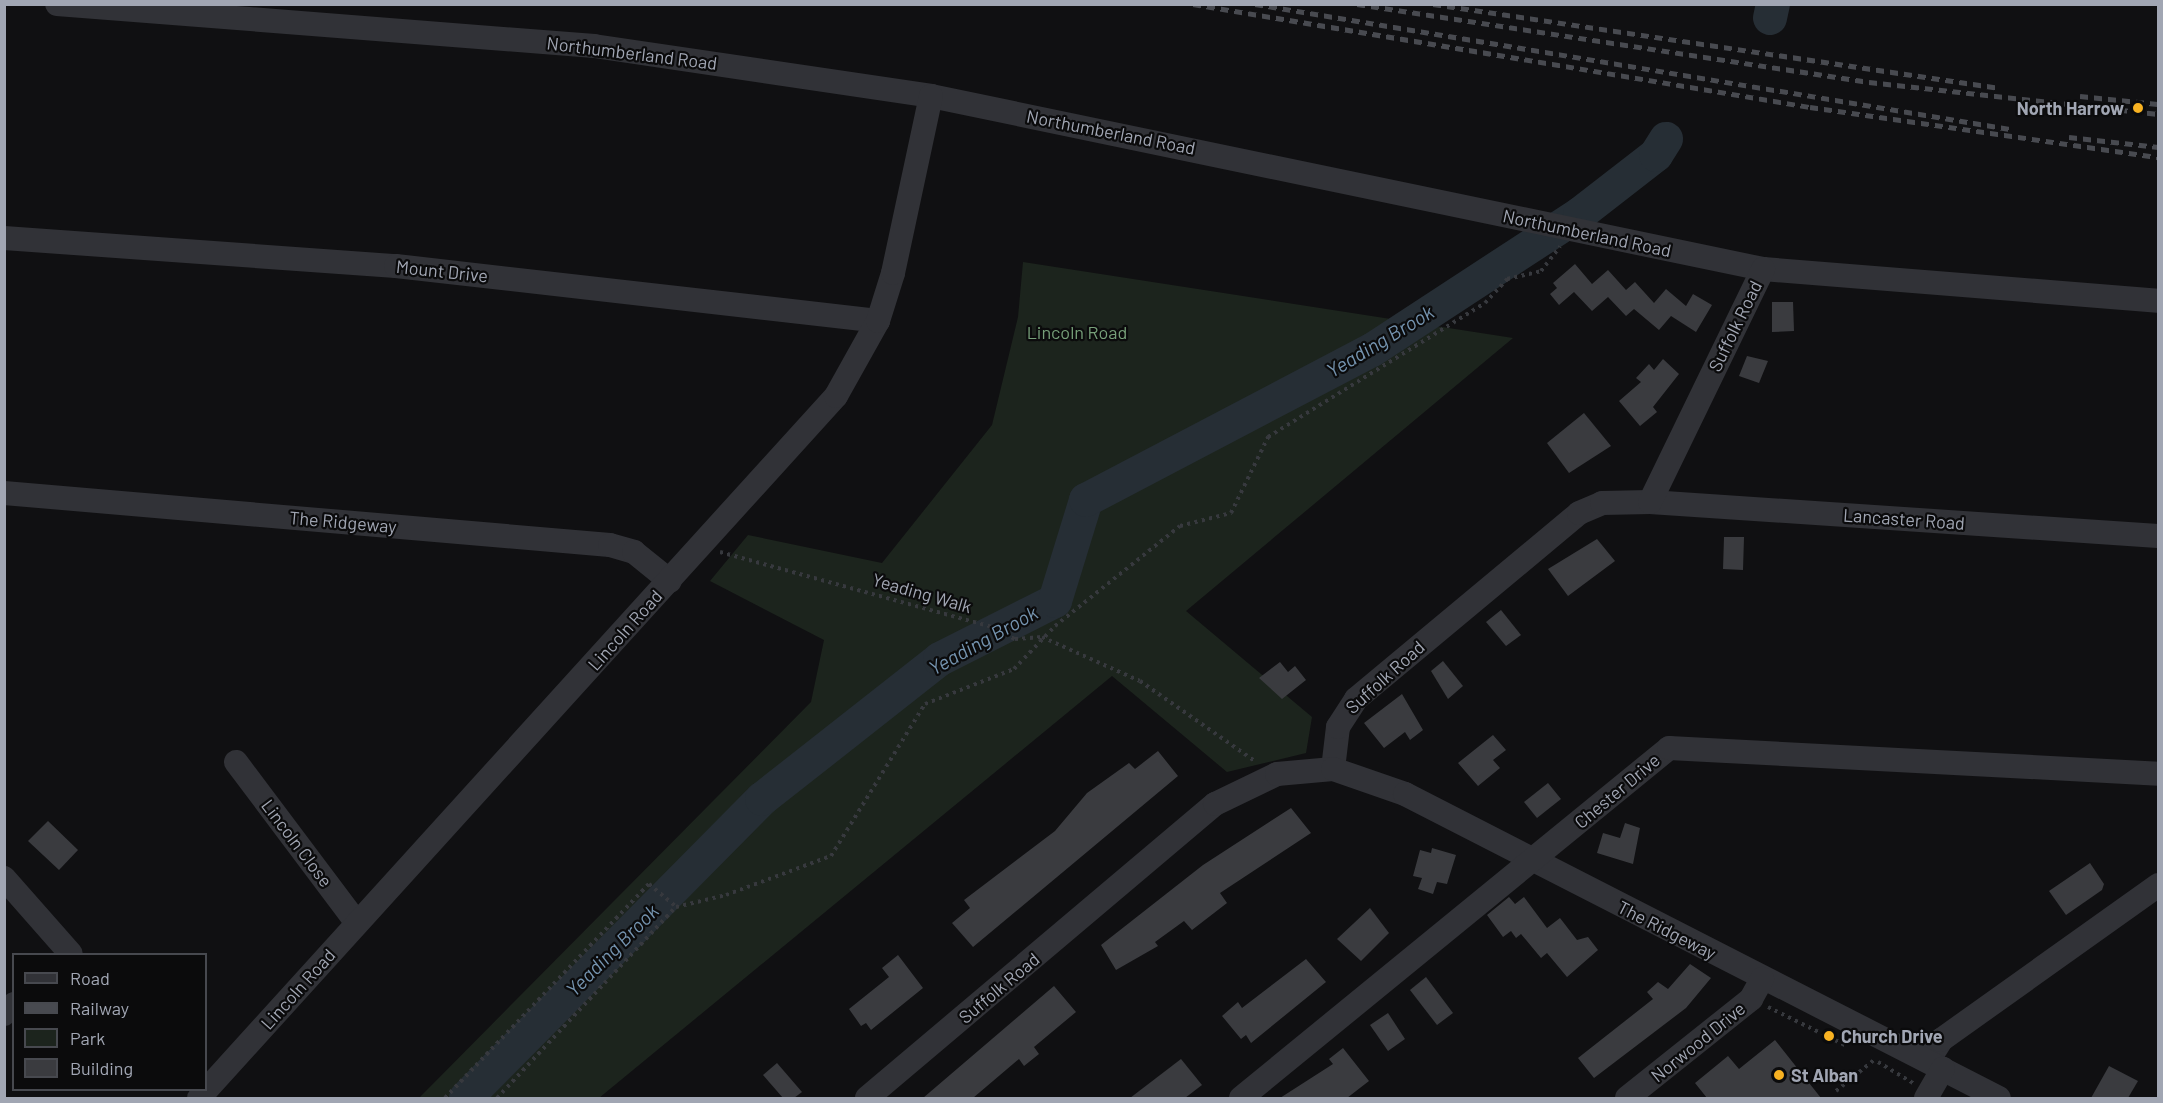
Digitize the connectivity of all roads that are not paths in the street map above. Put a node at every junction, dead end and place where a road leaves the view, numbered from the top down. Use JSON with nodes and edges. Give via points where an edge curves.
{"nodes":[{"id":1,"x":57,"y":4,"type":"edge"},
{"id":2,"x":931,"y":96,"type":"junction"},
{"id":3,"x":4,"y":238,"type":"edge"},
{"id":4,"x":1763,"y":269,"type":"junction"},
{"id":5,"x":2158,"y":301,"type":"edge"},
{"id":6,"x":878,"y":321,"type":"junction"},
{"id":7,"x":4,"y":493,"type":"edge"},
{"id":8,"x":1650,"y":502,"type":"junction"},
{"id":9,"x":2158,"y":536,"type":"edge"},
{"id":10,"x":670,"y":580,"type":"junction"},
{"id":11,"x":236,"y":762,"type":"dead end"},
{"id":12,"x":1333,"y":769,"type":"junction"},
{"id":13,"x":2158,"y":774,"type":"edge"},
{"id":14,"x":1533,"y":861,"type":"junction"},
{"id":15,"x":4,"y":878,"type":"edge"},
{"id":16,"x":2158,"y":885,"type":"edge"},
{"id":17,"x":357,"y":923,"type":"junction"},
{"id":18,"x":65,"y":952,"type":"edge"},
{"id":19,"x":1756,"y":989,"type":"junction"},
{"id":20,"x":1935,"y":1064,"type":"junction"},
{"id":21,"x":207,"y":1088,"type":"edge"},
{"id":22,"x":1927,"y":1095,"type":"edge"},
{"id":23,"x":867,"y":1098,"type":"edge"},
{"id":24,"x":1241,"y":1098,"type":"edge"},
{"id":25,"x":1627,"y":1098,"type":"edge"},
{"id":26,"x":1999,"y":1098,"type":"edge"}],
"edges":[{"from":1,"to":2,"type":"street","name":"Northumberland Road","via":[[594,46]]},
{"from":2,"to":4,"type":"street","name":"Northumberland Road","via":[[1539,224],[1578,241]]},
{"from":2,"to":6,"type":"street","name":"Lincoln Road","via":[[893,273]]},
{"from":3,"to":6,"type":"street","name":"Mount Drive","via":[[396,266]]},
{"from":4,"to":5,"type":"street","name":"Northumberland Road"},
{"from":4,"to":8,"type":"street","name":"Suffolk Road"},
{"from":6,"to":10,"type":"street","name":"Lincoln Road","via":[[836,396]]},
{"from":7,"to":10,"type":"street","name":"The Ridgeway","via":[[610,545],[634,552]]},
{"from":8,"to":9,"type":"street","name":"Lancaster Road"},
{"from":8,"to":12,"type":"street","name":"Suffolk Road","via":[[1602,503],[1579,513],[1356,699],[1338,727]]},
{"from":10,"to":17,"type":"street","name":"Lincoln Road"},
{"from":11,"to":17,"type":"street","name":"Lincoln Close"},
{"from":12,"to":14,"type":"street","name":"The Ridgeway","via":[[1405,794]]},
{"from":12,"to":23,"type":"street","name":"Suffolk Road","via":[[1277,774],[1215,804]]},
{"from":13,"to":14,"type":"street","name":"Chester Drive","via":[[1682,745],[1670,748]]},
{"from":14,"to":19,"type":"street","name":"The Ridgeway"},
{"from":14,"to":24,"type":"street","name":"Chester Drive"},
{"from":15,"to":18,"type":"street"},
{"from":16,"to":20,"type":"street","via":[[1941,1040]]},
{"from":17,"to":21,"type":"street","name":"Lincoln Road"},
{"from":19,"to":20,"type":"street","name":"The Ridgeway"},
{"from":19,"to":25,"type":"street","name":"Norwood Drive"},
{"from":20,"to":22,"type":"street"},
{"from":20,"to":26,"type":"street","name":"The Ridgeway"}]}
